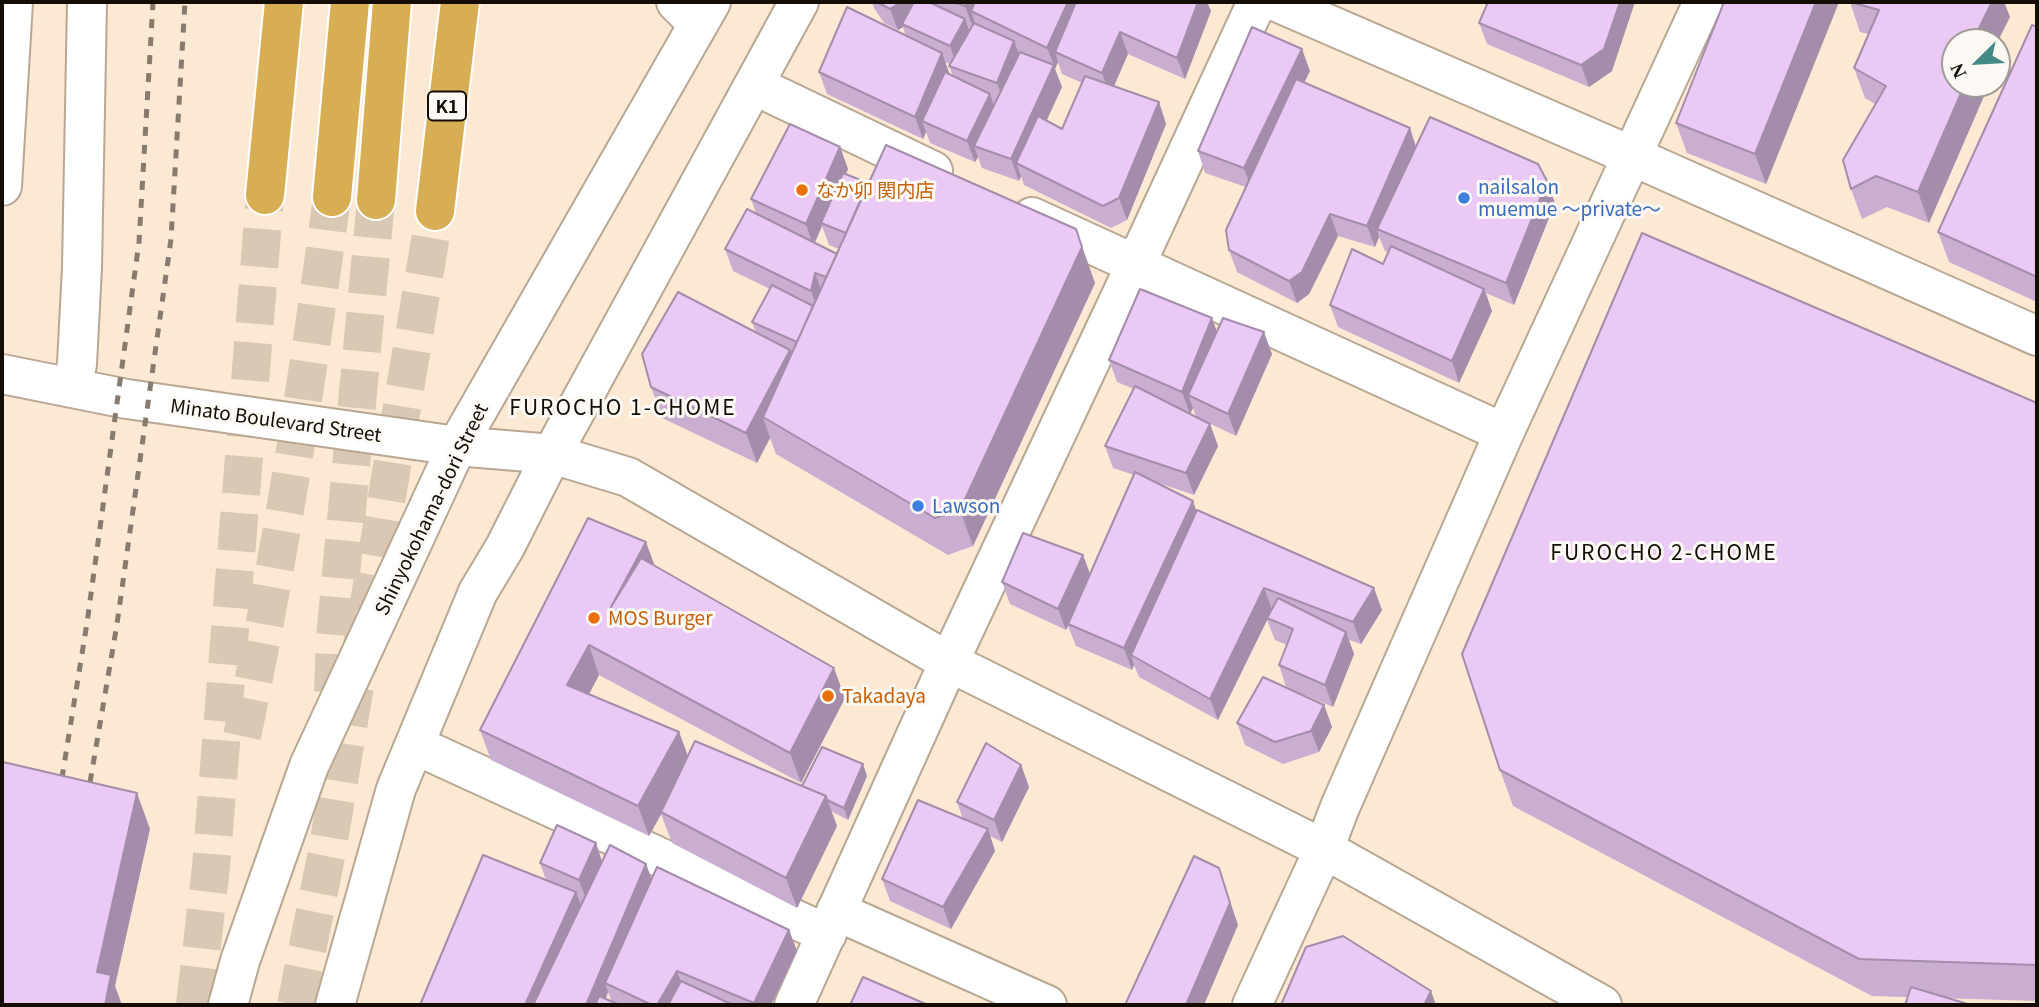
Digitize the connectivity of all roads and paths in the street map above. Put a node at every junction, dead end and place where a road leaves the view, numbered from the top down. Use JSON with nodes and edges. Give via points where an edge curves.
{"nodes":[{"id":1,"x":13,"y":2,"type":"edge"},
{"id":2,"x":87,"y":2,"type":"edge"},
{"id":3,"x":284,"y":2,"type":"edge"},
{"id":4,"x":350,"y":2,"type":"edge"},
{"id":5,"x":392,"y":2,"type":"edge"},
{"id":6,"x":460,"y":2,"type":"edge"},
{"id":7,"x":799,"y":2,"type":"edge"},
{"id":8,"x":1257,"y":2,"type":"edge"},
{"id":9,"x":1277,"y":2,"type":"edge"},
{"id":10,"x":1703,"y":2,"type":"edge"},
{"id":11,"x":695,"y":9,"type":"edge"},
{"id":12,"x":754,"y":85,"type":"junction"},
{"id":13,"x":1632,"y":156,"type":"junction"},
{"id":14,"x":2,"y":186,"type":"edge"},
{"id":15,"x":964,"y":186,"type":"edge"},
{"id":16,"x":265,"y":195,"type":"tunnel mouth"},
{"id":17,"x":332,"y":197,"type":"tunnel mouth"},
{"id":18,"x":376,"y":200,"type":"tunnel mouth"},
{"id":19,"x":1001,"y":203,"type":"edge"},
{"id":20,"x":435,"y":211,"type":"tunnel mouth"},
{"id":21,"x":1135,"y":266,"type":"junction"},
{"id":22,"x":2037,"y":336,"type":"edge"},
{"id":23,"x":2,"y":374,"type":"edge"},
{"id":24,"x":72,"y":388,"type":"junction"},
{"id":25,"x":1504,"y":433,"type":"junction"},
{"id":26,"x":457,"y":446,"type":"junction"},
{"id":27,"x":552,"y":454,"type":"junction"},
{"id":28,"x":949,"y":662,"type":"junction"},
{"id":29,"x":415,"y":744,"type":"junction"},
{"id":30,"x":1324,"y":849,"type":"junction"},
{"id":31,"x":831,"y":923,"type":"junction"},
{"id":32,"x":228,"y":1005,"type":"edge"},
{"id":33,"x":335,"y":1005,"type":"edge"},
{"id":34,"x":794,"y":1005,"type":"edge"},
{"id":35,"x":1047,"y":1005,"type":"edge"},
{"id":36,"x":1252,"y":1005,"type":"edge"},
{"id":37,"x":1602,"y":1005,"type":"edge"}],
"edges":[{"from":1,"to":14,"type":"street"},
{"from":2,"to":24,"type":"street","via":[[82,281]]},
{"from":3,"to":16,"type":"highway"},
{"from":4,"to":17,"type":"highway"},
{"from":5,"to":18,"type":"highway"},
{"from":6,"to":20,"type":"highway","number":"K1"},
{"from":7,"to":12,"type":"street"},
{"from":8,"to":21,"type":"street"},
{"from":9,"to":13,"type":"street"},
{"from":10,"to":13,"type":"street"},
{"from":11,"to":26,"type":"street","name":"Shinyokohama-dori Street"},
{"from":12,"to":15,"type":"street"},
{"from":12,"to":27,"type":"street"},
{"from":13,"to":22,"type":"street"},
{"from":13,"to":25,"type":"street"},
{"from":19,"to":21,"type":"street"},
{"from":21,"to":25,"type":"street"},
{"from":21,"to":28,"type":"street"},
{"from":23,"to":24,"type":"street","name":"Minato Boulevard Street"},
{"from":24,"to":26,"type":"street","name":"Minato Boulevard Street"},
{"from":25,"to":30,"type":"street"},
{"from":26,"to":27,"type":"street","name":"Minato Boulevard Street"},
{"from":26,"to":32,"type":"street","name":"Shinyokohama-dori Street","via":[[309,766]]},
{"from":27,"to":28,"type":"street","name":"Minato Boulevard Street","via":[[628,477]]},
{"from":27,"to":29,"type":"street","via":[[478,592]]},
{"from":28,"to":30,"type":"street","name":"Minato Boulevard Street"},
{"from":28,"to":31,"type":"street"},
{"from":29,"to":31,"type":"street"},
{"from":29,"to":33,"type":"street","via":[[396,789]]},
{"from":30,"to":36,"type":"street"},
{"from":30,"to":37,"type":"street","name":"Minato Boulevard Street"},
{"from":31,"to":34,"type":"street"},
{"from":31,"to":35,"type":"street"}]}
